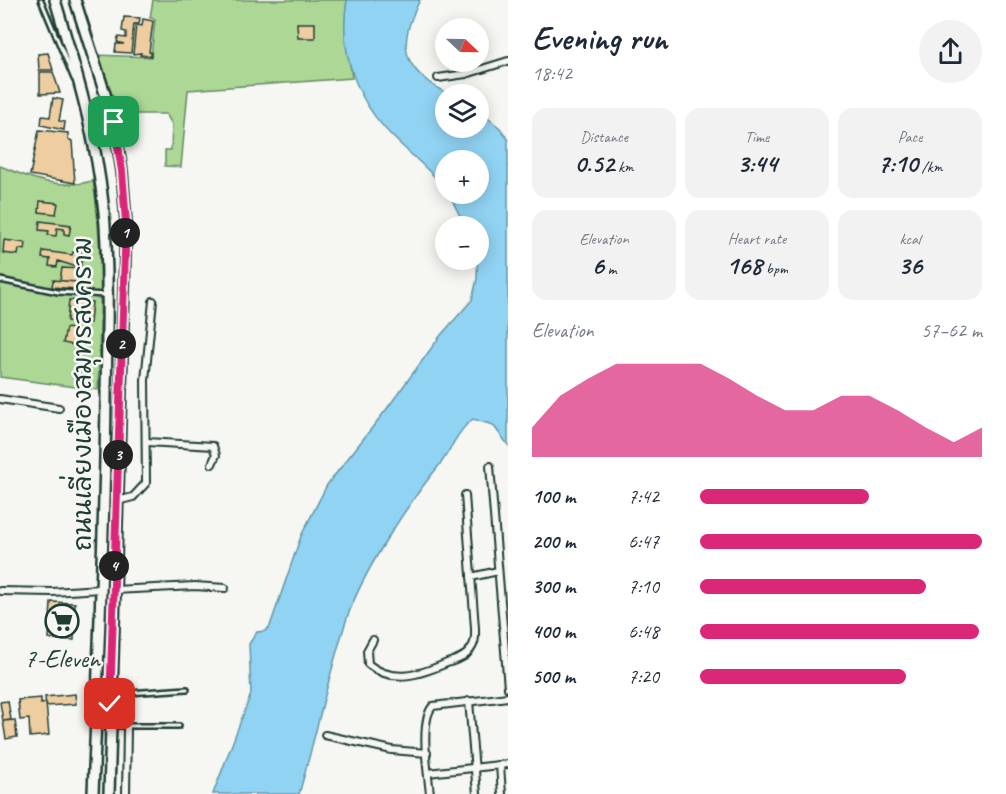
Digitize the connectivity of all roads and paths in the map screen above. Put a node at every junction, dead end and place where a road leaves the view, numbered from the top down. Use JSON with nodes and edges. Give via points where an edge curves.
{"nodes":[{"id":1,"x":40,"y":0,"type":"edge"},
{"id":2,"x":55,"y":0,"type":"edge"},
{"id":3,"x":75,"y":0,"type":"edge"},
{"id":4,"x":508,"y":61,"type":"edge"},
{"id":5,"x":438,"y":78,"type":"dead end"},
{"id":6,"x":93,"y":137,"type":"junction"},
{"id":7,"x":0,"y":280,"type":"edge"},
{"id":8,"x":107,"y":296,"type":"junction"},
{"id":9,"x":153,"y":301,"type":"dead end"},
{"id":10,"x":0,"y":399,"type":"edge"},
{"id":11,"x":59,"y":408,"type":"dead end"},
{"id":12,"x":147,"y":442,"type":"junction"},
{"id":13,"x":212,"y":464,"type":"dead end"},
{"id":14,"x":490,"y":466,"type":"dead end"},
{"id":15,"x":465,"y":495,"type":"dead end"},
{"id":16,"x":117,"y":501,"type":"junction"},
{"id":17,"x":498,"y":571,"type":"junction"},
{"id":18,"x":471,"y":577,"type":"junction"},
{"id":19,"x":225,"y":588,"type":"dead end"},
{"id":20,"x":101,"y":589,"type":"junction"},
{"id":21,"x":113,"y":590,"type":"junction"},
{"id":22,"x":0,"y":591,"type":"edge"},
{"id":23,"x":373,"y":640,"type":"dead end"},
{"id":24,"x":508,"y":688,"type":"edge"},
{"id":25,"x":187,"y":689,"type":"dead end"},
{"id":26,"x":508,"y":697,"type":"edge"},
{"id":27,"x":110,"y":699,"type":"junction"},
{"id":28,"x":469,"y":701,"type":"junction"},
{"id":29,"x":96,"y":705,"type":"junction"},
{"id":30,"x":95,"y":726,"type":"junction"},
{"id":31,"x":110,"y":726,"type":"junction"},
{"id":32,"x":179,"y":726,"type":"dead end"},
{"id":33,"x":127,"y":728,"type":"junction"},
{"id":34,"x":325,"y":735,"type":"dead end"},
{"id":35,"x":427,"y":753,"type":"junction"},
{"id":36,"x":508,"y":764,"type":"edge"},
{"id":37,"x":500,"y":765,"type":"junction"},
{"id":38,"x":474,"y":768,"type":"junction"},
{"id":39,"x":429,"y":773,"type":"junction"},
{"id":40,"x":93,"y":794,"type":"edge"},
{"id":41,"x":109,"y":794,"type":"edge"},
{"id":42,"x":126,"y":794,"type":"edge"},
{"id":43,"x":430,"y":794,"type":"edge"},
{"id":44,"x":477,"y":794,"type":"edge"},
{"id":45,"x":502,"y":794,"type":"edge"}],
"edges":[{"from":1,"to":6,"type":"lane","via":[[79,92]]},
{"from":2,"to":6,"type":"main road","name":"ถนนเลี่ยงเมืองสมุทรสงคราม"},
{"from":3,"to":16,"type":"main road","name":"ถนนเลี่ยงเมืองสมุทรสงคราม","via":[[114,122],[122,171],[126,222]]},
{"from":4,"to":5,"type":"street"},
{"from":6,"to":8,"type":"main road","name":"ถนนเลี่ยงเมืองสมุทรสงคราม","via":[[104,212]]},
{"from":7,"to":8,"type":"lane","via":[[58,292]]},
{"from":8,"to":20,"type":"main road","name":"ถนนเลี่ยงเมืองสมุทรสงคราม"},
{"from":9,"to":12,"type":"street","via":[[145,380]]},
{"from":10,"to":11,"type":"street"},
{"from":12,"to":13,"type":"street","via":[[213,446],[216,455]]},
{"from":12,"to":16,"type":"street","via":[[146,483],[133,497]]},
{"from":14,"to":17,"type":"street"},
{"from":15,"to":18,"type":"street"},
{"from":16,"to":21,"type":"main road","name":"ถนนเลี่ยงเมืองสมุทรสงคราม"},
{"from":17,"to":18,"type":"street"},
{"from":17,"to":24,"type":"street"},
{"from":18,"to":23,"type":"street","via":[[475,642],[466,656],[419,673],[394,676],[368,664],[367,651]]},
{"from":19,"to":21,"type":"street"},
{"from":20,"to":22,"type":"street"},
{"from":20,"to":29,"type":"main road","name":"ถนนเลี่ยงเมืองสมุทรสงคราม"},
{"from":21,"to":27,"type":"main road","name":"ถนนเลี่ยงเมืองสมุทรสงคราม"},
{"from":25,"to":27,"type":"lane"},
{"from":26,"to":28,"type":"street"},
{"from":27,"to":29,"type":"main road","via":[[104,709]]},
{"from":27,"to":31,"type":"main road","name":"ถนนเลี่ยงเมืองสมุทรสงคราม"},
{"from":28,"to":35,"type":"street","via":[[430,709],[425,721]]},
{"from":28,"to":38,"type":"street"},
{"from":29,"to":30,"type":"main road","name":"ถนนเลี่ยงเมืองสมุทรสงคราม"},
{"from":30,"to":31,"type":"main road","via":[[104,719]]},
{"from":30,"to":40,"type":"main road","name":"ถนนเลี่ยงเมืองสมุทรสงคราม"},
{"from":31,"to":33,"type":"lane"},
{"from":31,"to":41,"type":"main road","name":"ถนนเลี่ยงเมืองสมุทรสงคราม"},
{"from":32,"to":33,"type":"lane"},
{"from":33,"to":42,"type":"street"},
{"from":34,"to":35,"type":"street","via":[[392,750]]},
{"from":35,"to":39,"type":"street"},
{"from":36,"to":37,"type":"street"},
{"from":37,"to":38,"type":"street"},
{"from":37,"to":45,"type":"street"},
{"from":38,"to":39,"type":"street"},
{"from":38,"to":44,"type":"street"},
{"from":39,"to":43,"type":"street"}]}
